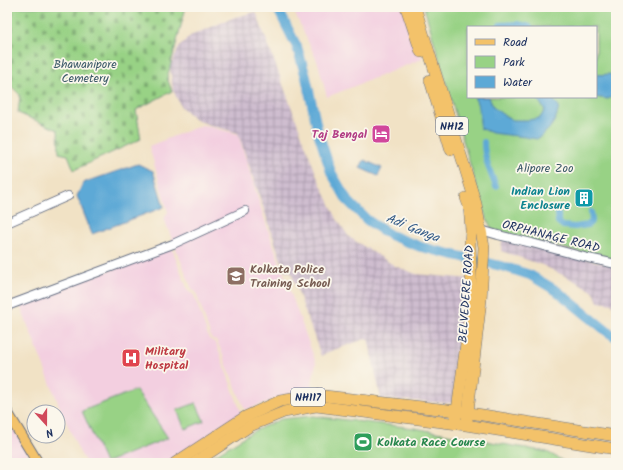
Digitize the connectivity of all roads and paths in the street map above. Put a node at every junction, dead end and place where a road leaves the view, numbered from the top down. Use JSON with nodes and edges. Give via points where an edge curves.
{"nodes":[{"id":1,"x":406,"y":7,"type":"edge"},
{"id":2,"x":415,"y":7,"type":"edge"},
{"id":3,"x":68,"y":196,"type":"dead end"},
{"id":4,"x":245,"y":211,"type":"dead end"},
{"id":5,"x":7,"y":223,"type":"edge"},
{"id":6,"x":481,"y":230,"type":"junction"},
{"id":7,"x":616,"y":264,"type":"edge"},
{"id":8,"x":477,"y":286,"type":"junction"},
{"id":9,"x":7,"y":306,"type":"edge"},
{"id":10,"x":7,"y":412,"type":"edge"},
{"id":11,"x":463,"y":412,"type":"junction"},
{"id":12,"x":7,"y":423,"type":"edge"},
{"id":13,"x":461,"y":424,"type":"junction"},
{"id":14,"x":616,"y":436,"type":"edge"},
{"id":15,"x":616,"y":449,"type":"edge"},
{"id":16,"x":194,"y":458,"type":"edge"},
{"id":17,"x":32,"y":463,"type":"edge"},
{"id":18,"x":38,"y":463,"type":"edge"},
{"id":19,"x":175,"y":463,"type":"edge"}],
"edges":[{"from":1,"to":8,"type":"highway","name":"BELVEDERE ROAD","number":"NH12","via":[[469,206],[470,243]]},
{"from":2,"to":6,"type":"highway","name":"BELVEDERE ROAD","number":"NH12","via":[[476,204]]},
{"from":3,"to":5,"type":"street"},
{"from":4,"to":9,"type":"street","via":[[173,244]]},
{"from":6,"to":7,"type":"street","name":"ORPHANAGE ROAD"},
{"from":6,"to":8,"type":"highway","name":"BELVEDERE ROAD","number":"NH12","via":[[484,247]]},
{"from":8,"to":11,"type":"highway","name":"BELVEDERE ROAD","number":"NH12","via":[[472,299]]},
{"from":10,"to":18,"type":"main road"},
{"from":11,"to":13,"type":"highway","name":"BELVEDERE ROAD","number":"NH12"},
{"from":11,"to":14,"type":"highway"},
{"from":11,"to":16,"type":"highway","number":"NH117","via":[[316,396],[280,401],[245,417]]},
{"from":12,"to":17,"type":"main road"},
{"from":13,"to":15,"type":"highway"},
{"from":13,"to":16,"type":"highway","via":[[316,406],[284,412],[250,426]]},
{"from":16,"to":19,"type":"highway","number":"NH117"}]}
